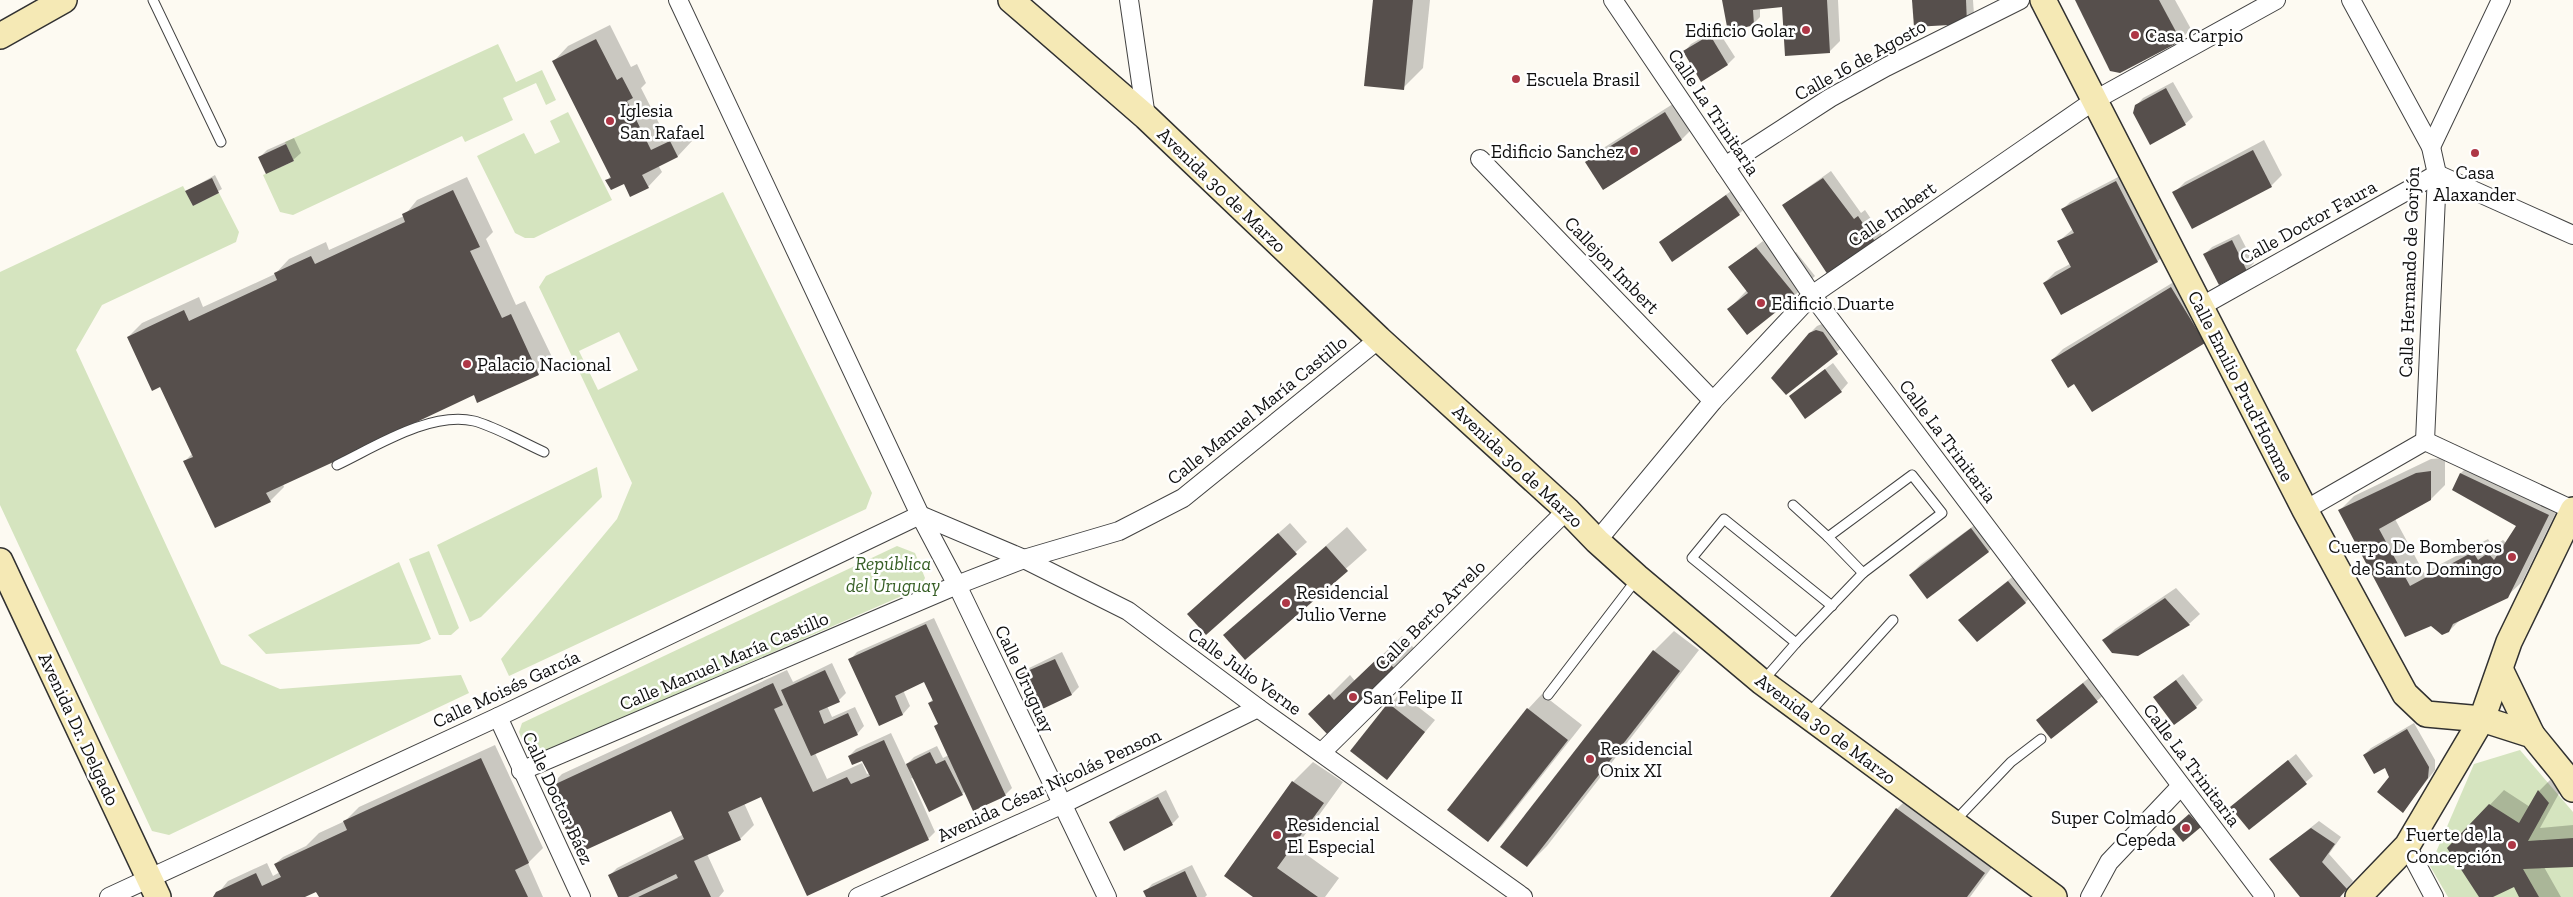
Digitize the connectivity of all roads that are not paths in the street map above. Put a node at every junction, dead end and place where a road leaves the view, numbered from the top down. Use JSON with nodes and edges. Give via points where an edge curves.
{"nodes":[{"id":1,"x":64,"y":0,"type":"edge"},
{"id":2,"x":154,"y":0,"type":"edge"},
{"id":3,"x":678,"y":0,"type":"edge"},
{"id":4,"x":1011,"y":0,"type":"edge"},
{"id":5,"x":1129,"y":0,"type":"edge"},
{"id":6,"x":1613,"y":0,"type":"edge"},
{"id":7,"x":2020,"y":0,"type":"edge"},
{"id":8,"x":2043,"y":0,"type":"edge"},
{"id":9,"x":2276,"y":0,"type":"edge"},
{"id":10,"x":2351,"y":0,"type":"edge"},
{"id":11,"x":2501,"y":0,"type":"edge"},
{"id":12,"x":0,"y":36,"type":"edge"},
{"id":13,"x":2095,"y":100,"type":"junction"},
{"id":14,"x":1146,"y":117,"type":"junction"},
{"id":15,"x":221,"y":142,"type":"dead end"},
{"id":16,"x":2431,"y":147,"type":"junction"},
{"id":17,"x":1480,"y":159,"type":"dead end"},
{"id":18,"x":1725,"y":166,"type":"junction"},
{"id":19,"x":2438,"y":174,"type":"junction"},
{"id":20,"x":2573,"y":234,"type":"edge"},
{"id":21,"x":1812,"y":295,"type":"junction"},
{"id":22,"x":2200,"y":307,"type":"junction"},
{"id":23,"x":1379,"y":339,"type":"junction"},
{"id":24,"x":1713,"y":401,"type":"junction"},
{"id":25,"x":2425,"y":441,"type":"junction"},
{"id":26,"x":544,"y":452,"type":"dead end"},
{"id":27,"x":336,"y":465,"type":"dead end"},
{"id":28,"x":1793,"y":505,"type":"dead end"},
{"id":29,"x":1567,"y":510,"type":"junction"},
{"id":30,"x":2305,"y":510,"type":"junction"},
{"id":31,"x":2573,"y":510,"type":"edge"},
{"id":32,"x":920,"y":515,"type":"junction"},
{"id":33,"x":1828,"y":537,"type":"junction"},
{"id":34,"x":1597,"y":541,"type":"junction"},
{"id":35,"x":1024,"y":559,"type":"junction"},
{"id":36,"x":1863,"y":573,"type":"junction"},
{"id":37,"x":3,"y":576,"type":"edge"},
{"id":38,"x":1638,"y":577,"type":"junction"},
{"id":39,"x":957,"y":585,"type":"junction"},
{"id":40,"x":1832,"y":606,"type":"junction"},
{"id":41,"x":1893,"y":620,"type":"dead end"},
{"id":42,"x":1796,"y":643,"type":"junction"},
{"id":43,"x":2501,"y":671,"type":"junction"},
{"id":44,"x":1762,"y":682,"type":"junction"},
{"id":45,"x":1548,"y":695,"type":"dead end"},
{"id":46,"x":1258,"y":708,"type":"junction"},
{"id":47,"x":1807,"y":715,"type":"junction"},
{"id":48,"x":498,"y":717,"type":"junction"},
{"id":49,"x":2482,"y":719,"type":"junction"},
{"id":50,"x":2532,"y":735,"type":"junction"},
{"id":51,"x":2041,"y":739,"type":"dead end"},
{"id":52,"x":1322,"y":752,"type":"junction"},
{"id":53,"x":521,"y":771,"type":"junction"},
{"id":54,"x":2180,"y":786,"type":"junction"},
{"id":55,"x":2573,"y":789,"type":"edge"},
{"id":56,"x":1062,"y":805,"type":"junction"},
{"id":57,"x":1952,"y":824,"type":"junction"},
{"id":58,"x":2407,"y":846,"type":"junction"},
{"id":59,"x":153,"y":888,"type":"edge"},
{"id":60,"x":109,"y":897,"type":"edge"},
{"id":61,"x":581,"y":897,"type":"edge"},
{"id":62,"x":858,"y":897,"type":"edge"},
{"id":63,"x":1107,"y":897,"type":"edge"},
{"id":64,"x":1523,"y":897,"type":"edge"},
{"id":65,"x":2054,"y":897,"type":"edge"},
{"id":66,"x":2090,"y":897,"type":"edge"},
{"id":67,"x":2265,"y":897,"type":"edge"},
{"id":68,"x":2358,"y":897,"type":"edge"},
{"id":69,"x":2434,"y":897,"type":"edge"}],
"edges":[{"from":1,"to":12,"type":"main road"},
{"from":2,"to":15,"type":"lane"},
{"from":3,"to":32,"type":"street","name":"Calle Uruguay"},
{"from":4,"to":14,"type":"main road","name":"Avenida 30 de Marzo"},
{"from":5,"to":14,"type":"street"},
{"from":6,"to":18,"type":"street","name":"Calle La Trinitaria"},
{"from":7,"to":18,"type":"street","name":"Calle 16 de Agosto","via":[[1830,98]]},
{"from":8,"to":13,"type":"main road","name":"Calle Emilio Prud'Homme"},
{"from":9,"to":13,"type":"street","name":"Calle Imbert"},
{"from":10,"to":16,"type":"street"},
{"from":11,"to":16,"type":"street","name":"Calle Hernando de Gorjón"},
{"from":13,"to":21,"type":"street","name":"Calle Imbert"},
{"from":13,"to":22,"type":"main road","name":"Calle Emilio Prud'Homme"},
{"from":14,"to":23,"type":"main road","name":"Avenida 30 de Marzo"},
{"from":16,"to":19,"type":"street","name":"Calle Hernando de Gorjón"},
{"from":17,"to":24,"type":"street","name":"Callejon Imbert"},
{"from":18,"to":21,"type":"street","name":"Calle La Trinitaria"},
{"from":19,"to":20,"type":"street"},
{"from":19,"to":22,"type":"street","name":"Calle Doctor Faura"},
{"from":19,"to":25,"type":"street","name":"Calle Hernando de Gorjón"},
{"from":21,"to":24,"type":"street","name":"Calle Imbert"},
{"from":21,"to":54,"type":"street","name":"Calle La Trinitaria"},
{"from":22,"to":30,"type":"main road","name":"Calle Emilio Prud'Homme"},
{"from":23,"to":29,"type":"main road","name":"Avenida 30 de Marzo"},
{"from":23,"to":35,"type":"street","name":"Calle Manuel María Castillo","via":[[1183,498],[1119,531]]},
{"from":24,"to":34,"type":"street","name":"Calle Imbert"},
{"from":25,"to":30,"type":"street"},
{"from":25,"to":31,"type":"street"},
{"from":26,"to":27,"type":"lane","via":[[474,421],[456,420],[414,429]]},
{"from":28,"to":33,"type":"lane"},
{"from":29,"to":34,"type":"main road","name":"Avenida 30 de Marzo"},
{"from":29,"to":52,"type":"street","name":"Calle Berto Arvelo"},
{"from":30,"to":49,"type":"main road","name":"Calle Emilio Prud'Homme","via":[[2405,694],[2426,714]]},
{"from":31,"to":43,"type":"main road","via":[[2509,642]]},
{"from":32,"to":35,"type":"street","name":"Calle Julio Verne"},
{"from":32,"to":39,"type":"street","name":"Calle Uruguay"},
{"from":32,"to":48,"type":"street","name":"Calle Moisés García"},
{"from":33,"to":36,"type":"lane"},
{"from":33,"to":36,"type":"lane","via":[[1912,475],[1942,513]]},
{"from":34,"to":38,"type":"main road","name":"Avenida 30 de Marzo"},
{"from":35,"to":39,"type":"street","name":"Calle Manuel María Castillo"},
{"from":35,"to":46,"type":"street","name":"Calle Julio Verne","via":[[1128,612]]},
{"from":36,"to":40,"type":"lane"},
{"from":37,"to":59,"type":"main road","name":"Avenida Dr. Delgado"},
{"from":38,"to":44,"type":"main road","name":"Avenida 30 de Marzo"},
{"from":38,"to":45,"type":"lane"},
{"from":39,"to":53,"type":"street","name":"Calle Manuel María Castillo"},
{"from":39,"to":56,"type":"street","name":"Calle Uruguay"},
{"from":40,"to":42,"type":"lane"},
{"from":40,"to":42,"type":"lane","via":[[1724,519],[1692,558]]},
{"from":41,"to":47,"type":"lane"},
{"from":42,"to":44,"type":"lane"},
{"from":43,"to":49,"type":"main road"},
{"from":43,"to":50,"type":"main road"},
{"from":44,"to":47,"type":"main road","name":"Avenida 30 de Marzo"},
{"from":46,"to":52,"type":"street","name":"Calle Julio Verne"},
{"from":46,"to":56,"type":"street","name":"Avenida César Nicolás Penson"},
{"from":47,"to":57,"type":"main road","name":"Avenida 30 de Marzo"},
{"from":48,"to":53,"type":"street","name":"Calle Doctor Báez"},
{"from":48,"to":59,"type":"street","name":"Calle Moisés García"},
{"from":49,"to":50,"type":"main road","name":"Calle Emilio Prud'Homme"},
{"from":49,"to":58,"type":"main road"},
{"from":50,"to":55,"type":"main road"},
{"from":51,"to":57,"type":"lane","via":[[2011,762]]},
{"from":52,"to":64,"type":"street","name":"Calle Julio Verne"},
{"from":53,"to":61,"type":"street","name":"Calle Doctor Báez"},
{"from":54,"to":66,"type":"street","via":[[2109,862]]},
{"from":54,"to":67,"type":"street","name":"Calle La Trinitaria"},
{"from":56,"to":62,"type":"street","name":"Avenida César Nicolás Penson"},
{"from":56,"to":63,"type":"street","name":"Calle Uruguay"},
{"from":57,"to":65,"type":"main road","name":"Avenida 30 de Marzo"},
{"from":58,"to":68,"type":"main road"},
{"from":58,"to":69,"type":"street"},
{"from":59,"to":60,"type":"street","name":"Calle Moisés García"}]}
